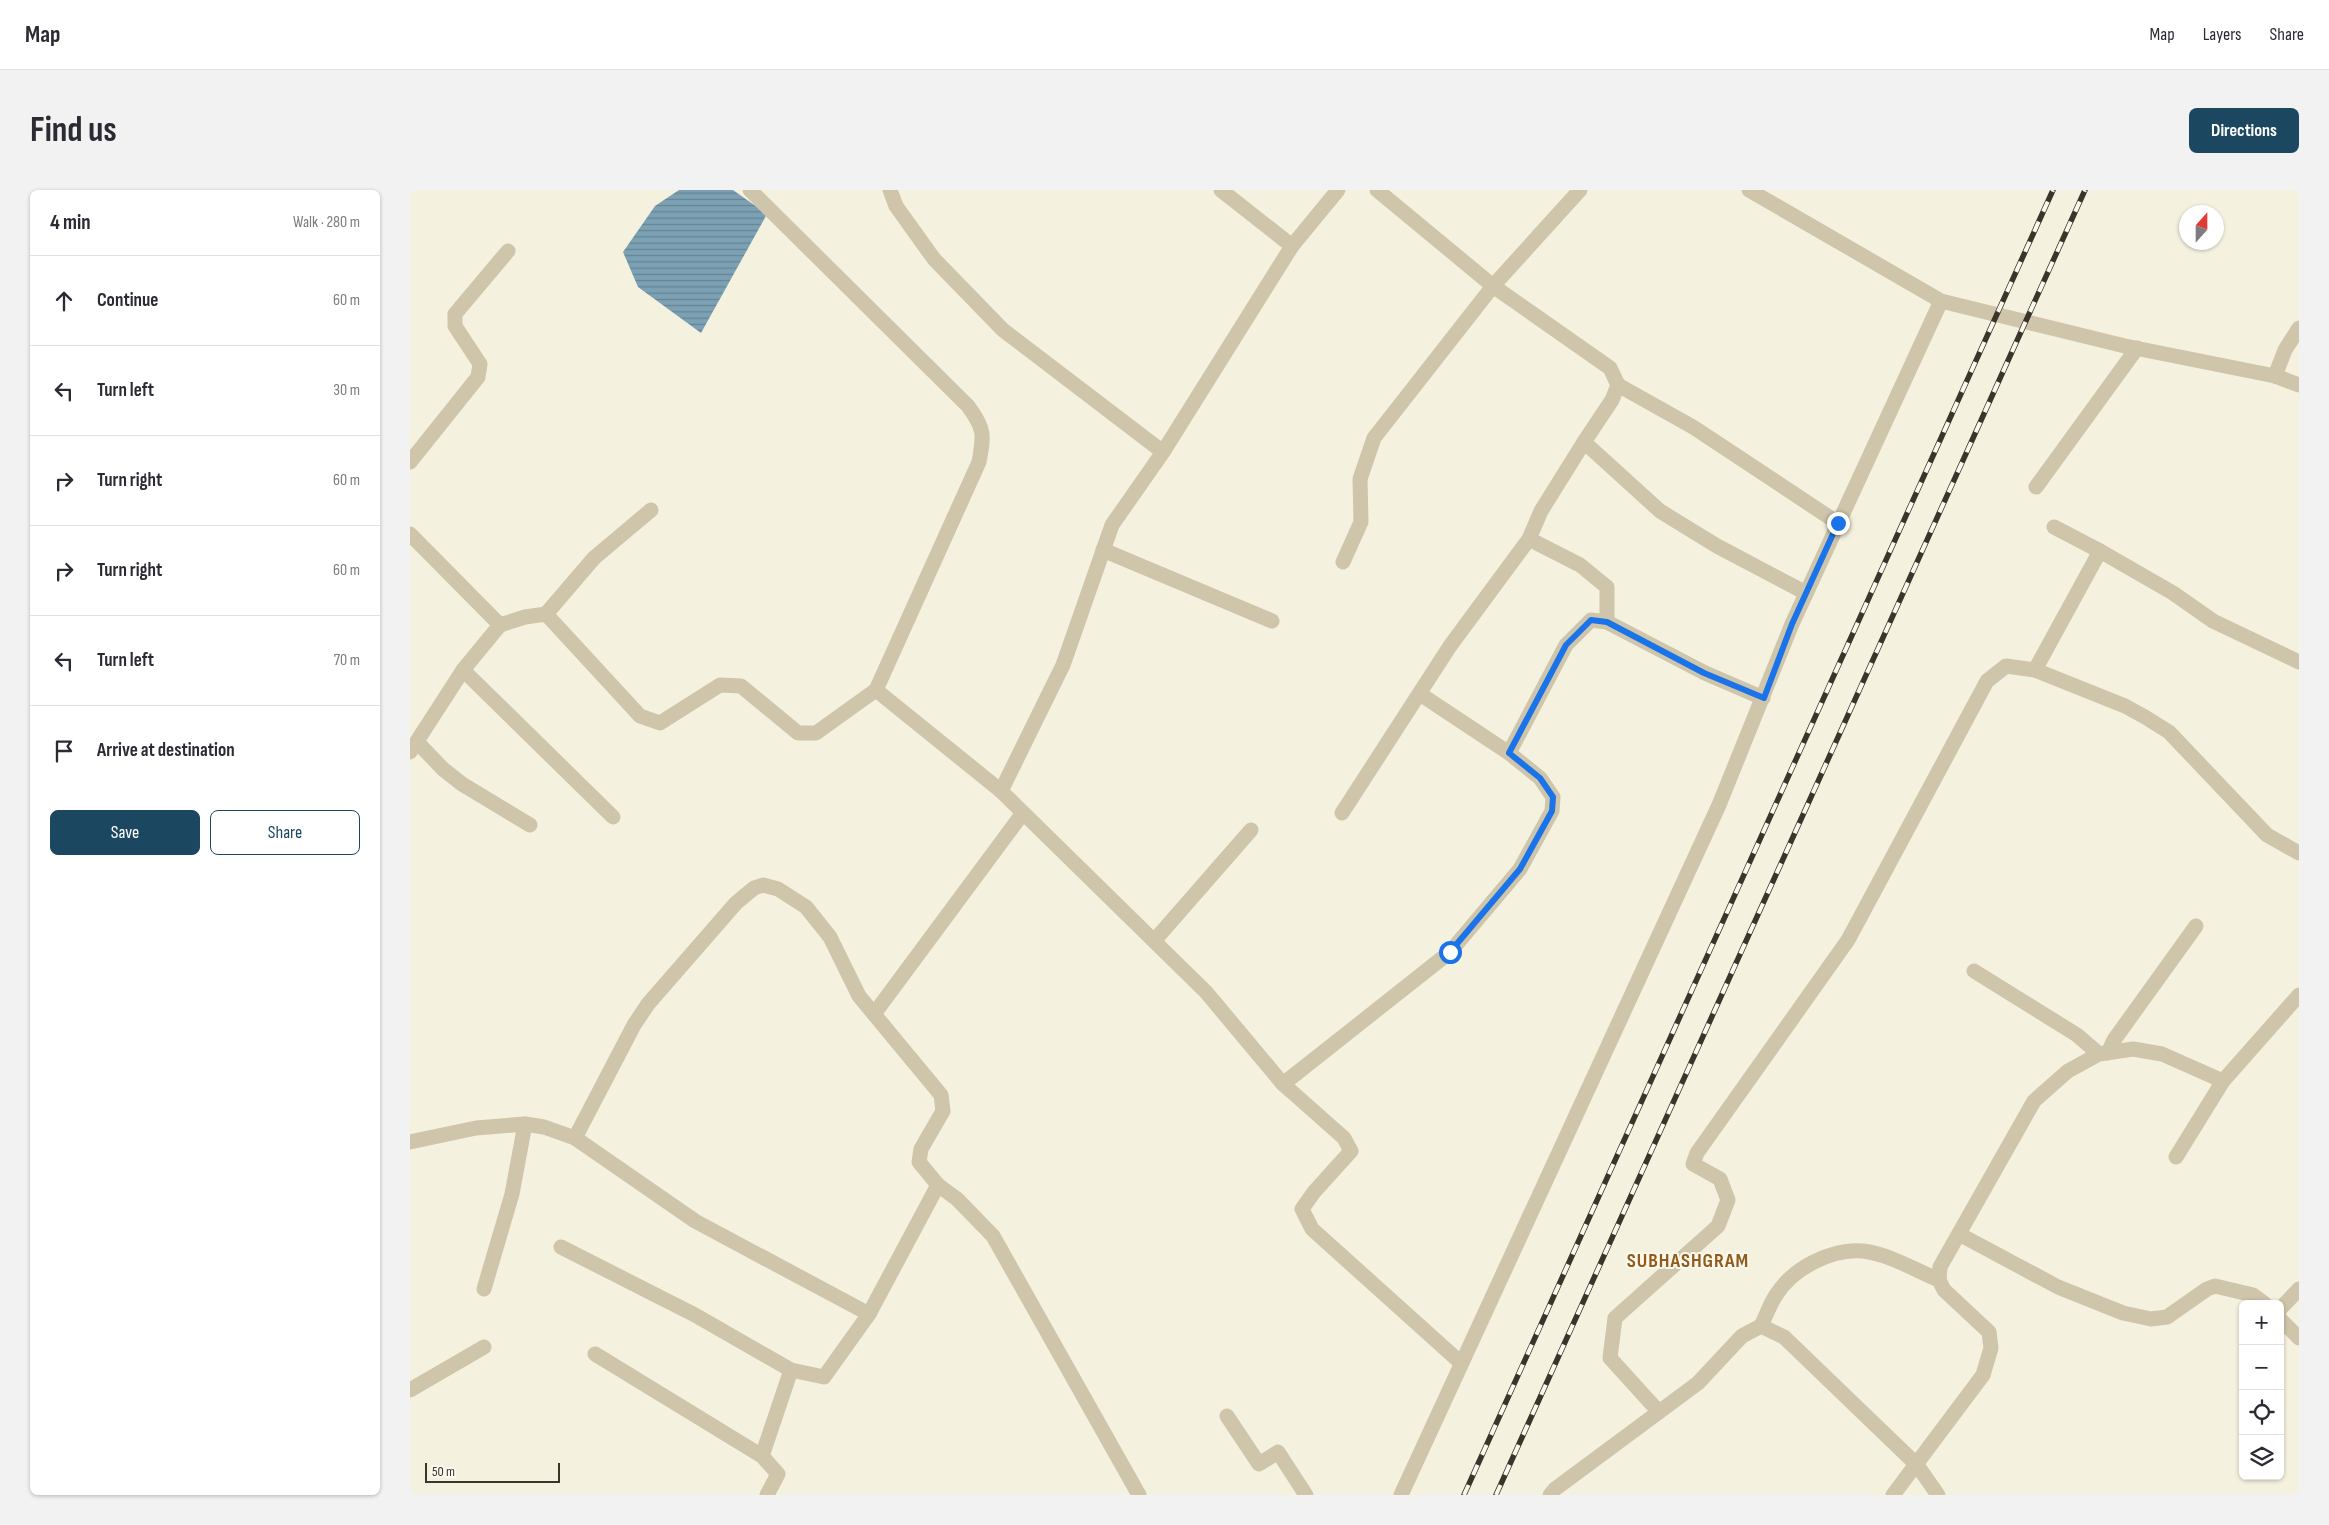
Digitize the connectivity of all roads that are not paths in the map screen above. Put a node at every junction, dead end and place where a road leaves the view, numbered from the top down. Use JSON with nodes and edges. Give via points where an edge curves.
{"nodes":[{"id":1,"x":750,"y":190,"type":"edge"},
{"id":2,"x":890,"y":190,"type":"edge"},
{"id":3,"x":1221,"y":190,"type":"edge"},
{"id":4,"x":1338,"y":190,"type":"edge"},
{"id":5,"x":1377,"y":190,"type":"edge"},
{"id":6,"x":1580,"y":190,"type":"edge"},
{"id":7,"x":1749,"y":190,"type":"edge"},
{"id":8,"x":1774,"y":196,"type":"edge"},
{"id":9,"x":1292,"y":246,"type":"junction"},
{"id":10,"x":508,"y":251,"type":"dead end"},
{"id":11,"x":1493,"y":286,"type":"junction"},
{"id":12,"x":1941,"y":301,"type":"junction"},
{"id":13,"x":2299,"y":328,"type":"edge"},
{"id":14,"x":2137,"y":348,"type":"junction"},
{"id":15,"x":2275,"y":376,"type":"junction"},
{"id":16,"x":1618,"y":385,"type":"junction"},
{"id":17,"x":2299,"y":385,"type":"edge"},
{"id":18,"x":1584,"y":442,"type":"junction"},
{"id":19,"x":1163,"y":452,"type":"junction"},
{"id":20,"x":410,"y":462,"type":"edge"},
{"id":21,"x":2036,"y":487,"type":"dead end"},
{"id":22,"x":651,"y":510,"type":"dead end"},
{"id":23,"x":1838,"y":523,"type":"junction"},
{"id":24,"x":2054,"y":527,"type":"dead end"},
{"id":25,"x":410,"y":534,"type":"edge"},
{"id":26,"x":1529,"y":538,"type":"junction"},
{"id":27,"x":1103,"y":550,"type":"junction"},
{"id":28,"x":2100,"y":551,"type":"junction"},
{"id":29,"x":1343,"y":562,"type":"dead end"},
{"id":30,"x":1806,"y":593,"type":"junction"},
{"id":31,"x":546,"y":614,"type":"junction"},
{"id":32,"x":1272,"y":621,"type":"dead end"},
{"id":33,"x":1607,"y":622,"type":"junction"},
{"id":34,"x":500,"y":625,"type":"junction"},
{"id":35,"x":2299,"y":662,"type":"edge"},
{"id":36,"x":463,"y":670,"type":"junction"},
{"id":37,"x":2035,"y":670,"type":"junction"},
{"id":38,"x":876,"y":690,"type":"junction"},
{"id":39,"x":1420,"y":694,"type":"junction"},
{"id":40,"x":1764,"y":698,"type":"junction"},
{"id":41,"x":414,"y":747,"type":"edge"},
{"id":42,"x":1509,"y":753,"type":"junction"},
{"id":43,"x":1000,"y":791,"type":"junction"},
{"id":44,"x":1023,"y":813,"type":"junction"},
{"id":45,"x":1342,"y":813,"type":"dead end"},
{"id":46,"x":612,"y":817,"type":"dead end"},
{"id":47,"x":530,"y":825,"type":"dead end"},
{"id":48,"x":1251,"y":830,"type":"dead end"},
{"id":49,"x":2299,"y":853,"type":"edge"},
{"id":50,"x":2196,"y":926,"type":"dead end"},
{"id":51,"x":1154,"y":941,"type":"junction"},
{"id":52,"x":1974,"y":971,"type":"dead end"},
{"id":53,"x":2299,"y":995,"type":"edge"},
{"id":54,"x":874,"y":1014,"type":"junction"},
{"id":55,"x":2103,"y":1053,"type":"junction"},
{"id":56,"x":2223,"y":1081,"type":"junction"},
{"id":57,"x":1283,"y":1084,"type":"junction"},
{"id":58,"x":525,"y":1124,"type":"junction"},
{"id":59,"x":575,"y":1138,"type":"junction"},
{"id":60,"x":410,"y":1142,"type":"edge"},
{"id":61,"x":2176,"y":1157,"type":"dead end"},
{"id":62,"x":938,"y":1185,"type":"junction"},
{"id":63,"x":1959,"y":1234,"type":"junction"},
{"id":64,"x":561,"y":1247,"type":"dead end"},
{"id":65,"x":1939,"y":1280,"type":"junction"},
{"id":66,"x":484,"y":1289,"type":"dead end"},
{"id":67,"x":2299,"y":1289,"type":"edge"},
{"id":68,"x":2260,"y":1300,"type":"edge"},
{"id":69,"x":2284,"y":1305,"type":"edge"},
{"id":70,"x":869,"y":1314,"type":"junction"},
{"id":71,"x":2284,"y":1323,"type":"edge"},
{"id":72,"x":1762,"y":1326,"type":"junction"},
{"id":73,"x":2299,"y":1338,"type":"edge"},
{"id":74,"x":484,"y":1347,"type":"dead end"},
{"id":75,"x":595,"y":1354,"type":"dead end"},
{"id":76,"x":1461,"y":1363,"type":"junction"},
{"id":77,"x":791,"y":1370,"type":"junction"},
{"id":78,"x":410,"y":1390,"type":"edge"},
{"id":79,"x":1659,"y":1412,"type":"junction"},
{"id":80,"x":1227,"y":1416,"type":"dead end"},
{"id":81,"x":762,"y":1456,"type":"junction"},
{"id":82,"x":1917,"y":1465,"type":"junction"},
{"id":83,"x":767,"y":1495,"type":"edge"},
{"id":84,"x":1139,"y":1495,"type":"edge"},
{"id":85,"x":1306,"y":1495,"type":"edge"},
{"id":86,"x":1401,"y":1495,"type":"edge"},
{"id":87,"x":1550,"y":1495,"type":"edge"},
{"id":88,"x":1893,"y":1495,"type":"edge"},
{"id":89,"x":1938,"y":1495,"type":"edge"}],
"edges":[{"from":1,"to":38,"type":"street","via":[[968,406],[980,423],[983,440],[979,462]]},
{"from":2,"to":19,"type":"street","via":[[896,206],[934,259],[1003,330]]},
{"from":3,"to":9,"type":"street"},
{"from":4,"to":9,"type":"street"},
{"from":5,"to":11,"type":"street"},
{"from":6,"to":11,"type":"street"},
{"from":7,"to":8,"type":"street"},
{"from":8,"to":12,"type":"street"},
{"from":9,"to":19,"type":"street"},
{"from":10,"to":20,"type":"street","via":[[455,314],[455,326],[480,364],[478,377]]},
{"from":11,"to":16,"type":"street","via":[[1610,368]]},
{"from":11,"to":29,"type":"street","via":[[1374,438],[1360,478],[1361,522]]},
{"from":12,"to":14,"type":"street"},
{"from":12,"to":23,"type":"street"},
{"from":13,"to":15,"type":"street","via":[[2285,350]]},
{"from":14,"to":15,"type":"street"},
{"from":14,"to":21,"type":"street"},
{"from":15,"to":17,"type":"street"},
{"from":16,"to":18,"type":"street","via":[[1612,400]]},
{"from":16,"to":23,"type":"street","via":[[1693,427]]},
{"from":18,"to":26,"type":"street","via":[[1541,512]]},
{"from":18,"to":30,"type":"street","via":[[1660,511]]},
{"from":19,"to":27,"type":"street","via":[[1112,525]]},
{"from":22,"to":31,"type":"street","via":[[594,558]]},
{"from":23,"to":30,"type":"street"},
{"from":24,"to":28,"type":"street"},
{"from":25,"to":34,"type":"street"},
{"from":26,"to":33,"type":"street","via":[[1580,565],[1607,587]]},
{"from":26,"to":39,"type":"street","via":[[1450,646]]},
{"from":27,"to":32,"type":"street"},
{"from":27,"to":43,"type":"street","via":[[1063,665]]},
{"from":28,"to":35,"type":"street","via":[[2173,593],[2213,621]]},
{"from":28,"to":37,"type":"street"},
{"from":30,"to":40,"type":"street"},
{"from":31,"to":34,"type":"street"},
{"from":31,"to":38,"type":"street","via":[[640,716],[660,723],[720,685],[741,686],[798,733],[816,733]]},
{"from":33,"to":40,"type":"street","via":[[1704,673]]},
{"from":33,"to":42,"type":"street","via":[[1591,620],[1566,645]]},
{"from":34,"to":36,"type":"street"},
{"from":36,"to":41,"type":"street"},
{"from":36,"to":46,"type":"street"},
{"from":37,"to":49,"type":"street","via":[[2125,706],[2169,732],[2267,835]]},
{"from":37,"to":79,"type":"street","via":[[2006,666],[1987,681],[1848,940],[1697,1153],[1693,1164],[1720,1179],[1728,1200],[1718,1226],[1615,1318],[1610,1358]]},
{"from":38,"to":43,"type":"street"},
{"from":39,"to":42,"type":"street"},
{"from":39,"to":45,"type":"street"},
{"from":40,"to":76,"type":"street","via":[[1719,805]]},
{"from":41,"to":47,"type":"street","via":[[462,784]]},
{"from":42,"to":57,"type":"street","via":[[1540,778],[1553,797],[1552,811],[1520,869],[1450,952]]},
{"from":43,"to":44,"type":"street"},
{"from":44,"to":51,"type":"street"},
{"from":44,"to":54,"type":"street"},
{"from":48,"to":51,"type":"street"},
{"from":50,"to":55,"type":"street"},
{"from":51,"to":57,"type":"street","via":[[1206,992]]},
{"from":52,"to":55,"type":"street"},
{"from":53,"to":56,"type":"street"},
{"from":54,"to":59,"type":"street","via":[[859,996],[830,938],[806,907],[778,889],[763,885],[754,888],[736,903],[648,1004]]},
{"from":54,"to":62,"type":"street","via":[[941,1095],[943,1111],[921,1149],[919,1162]]},
{"from":55,"to":56,"type":"street","via":[[2133,1049],[2162,1054]]},
{"from":55,"to":63,"type":"street","via":[[2068,1072],[2034,1101]]},
{"from":56,"to":61,"type":"street"},
{"from":57,"to":76,"type":"street","via":[[1344,1138],[1351,1151],[1302,1209],[1312,1230]]},
{"from":58,"to":59,"type":"street"},
{"from":58,"to":60,"type":"street","via":[[476,1128]]},
{"from":58,"to":66,"type":"street","via":[[512,1194]]},
{"from":59,"to":70,"type":"street","via":[[695,1221]]},
{"from":62,"to":70,"type":"street"},
{"from":62,"to":84,"type":"street","via":[[994,1236]]},
{"from":63,"to":65,"type":"street","via":[[1940,1267]]},
{"from":63,"to":68,"type":"street","via":[[2058,1288],[2151,1319],[2168,1317],[2215,1286],[2253,1295]]},
{"from":64,"to":77,"type":"street","via":[[695,1315]]},
{"from":65,"to":72,"type":"street","via":[[1885,1256],[1862,1251],[1840,1253],[1800,1270],[1785,1283]]},
{"from":65,"to":82,"type":"street","via":[[1944,1290],[1989,1332],[1991,1348],[1983,1375]]},
{"from":67,"to":69,"type":"street"},
{"from":70,"to":77,"type":"street","via":[[824,1377]]},
{"from":71,"to":73,"type":"street"},
{"from":72,"to":79,"type":"street","via":[[1742,1336],[1698,1383]]},
{"from":72,"to":82,"type":"street","via":[[1784,1338]]},
{"from":74,"to":78,"type":"street"},
{"from":75,"to":81,"type":"street"},
{"from":76,"to":86,"type":"street"},
{"from":77,"to":81,"type":"street"},
{"from":79,"to":87,"type":"street"},
{"from":80,"to":85,"type":"street","via":[[1259,1464],[1278,1452]]},
{"from":81,"to":83,"type":"street","via":[[778,1474]]},
{"from":82,"to":88,"type":"street"},
{"from":82,"to":89,"type":"street"}]}
